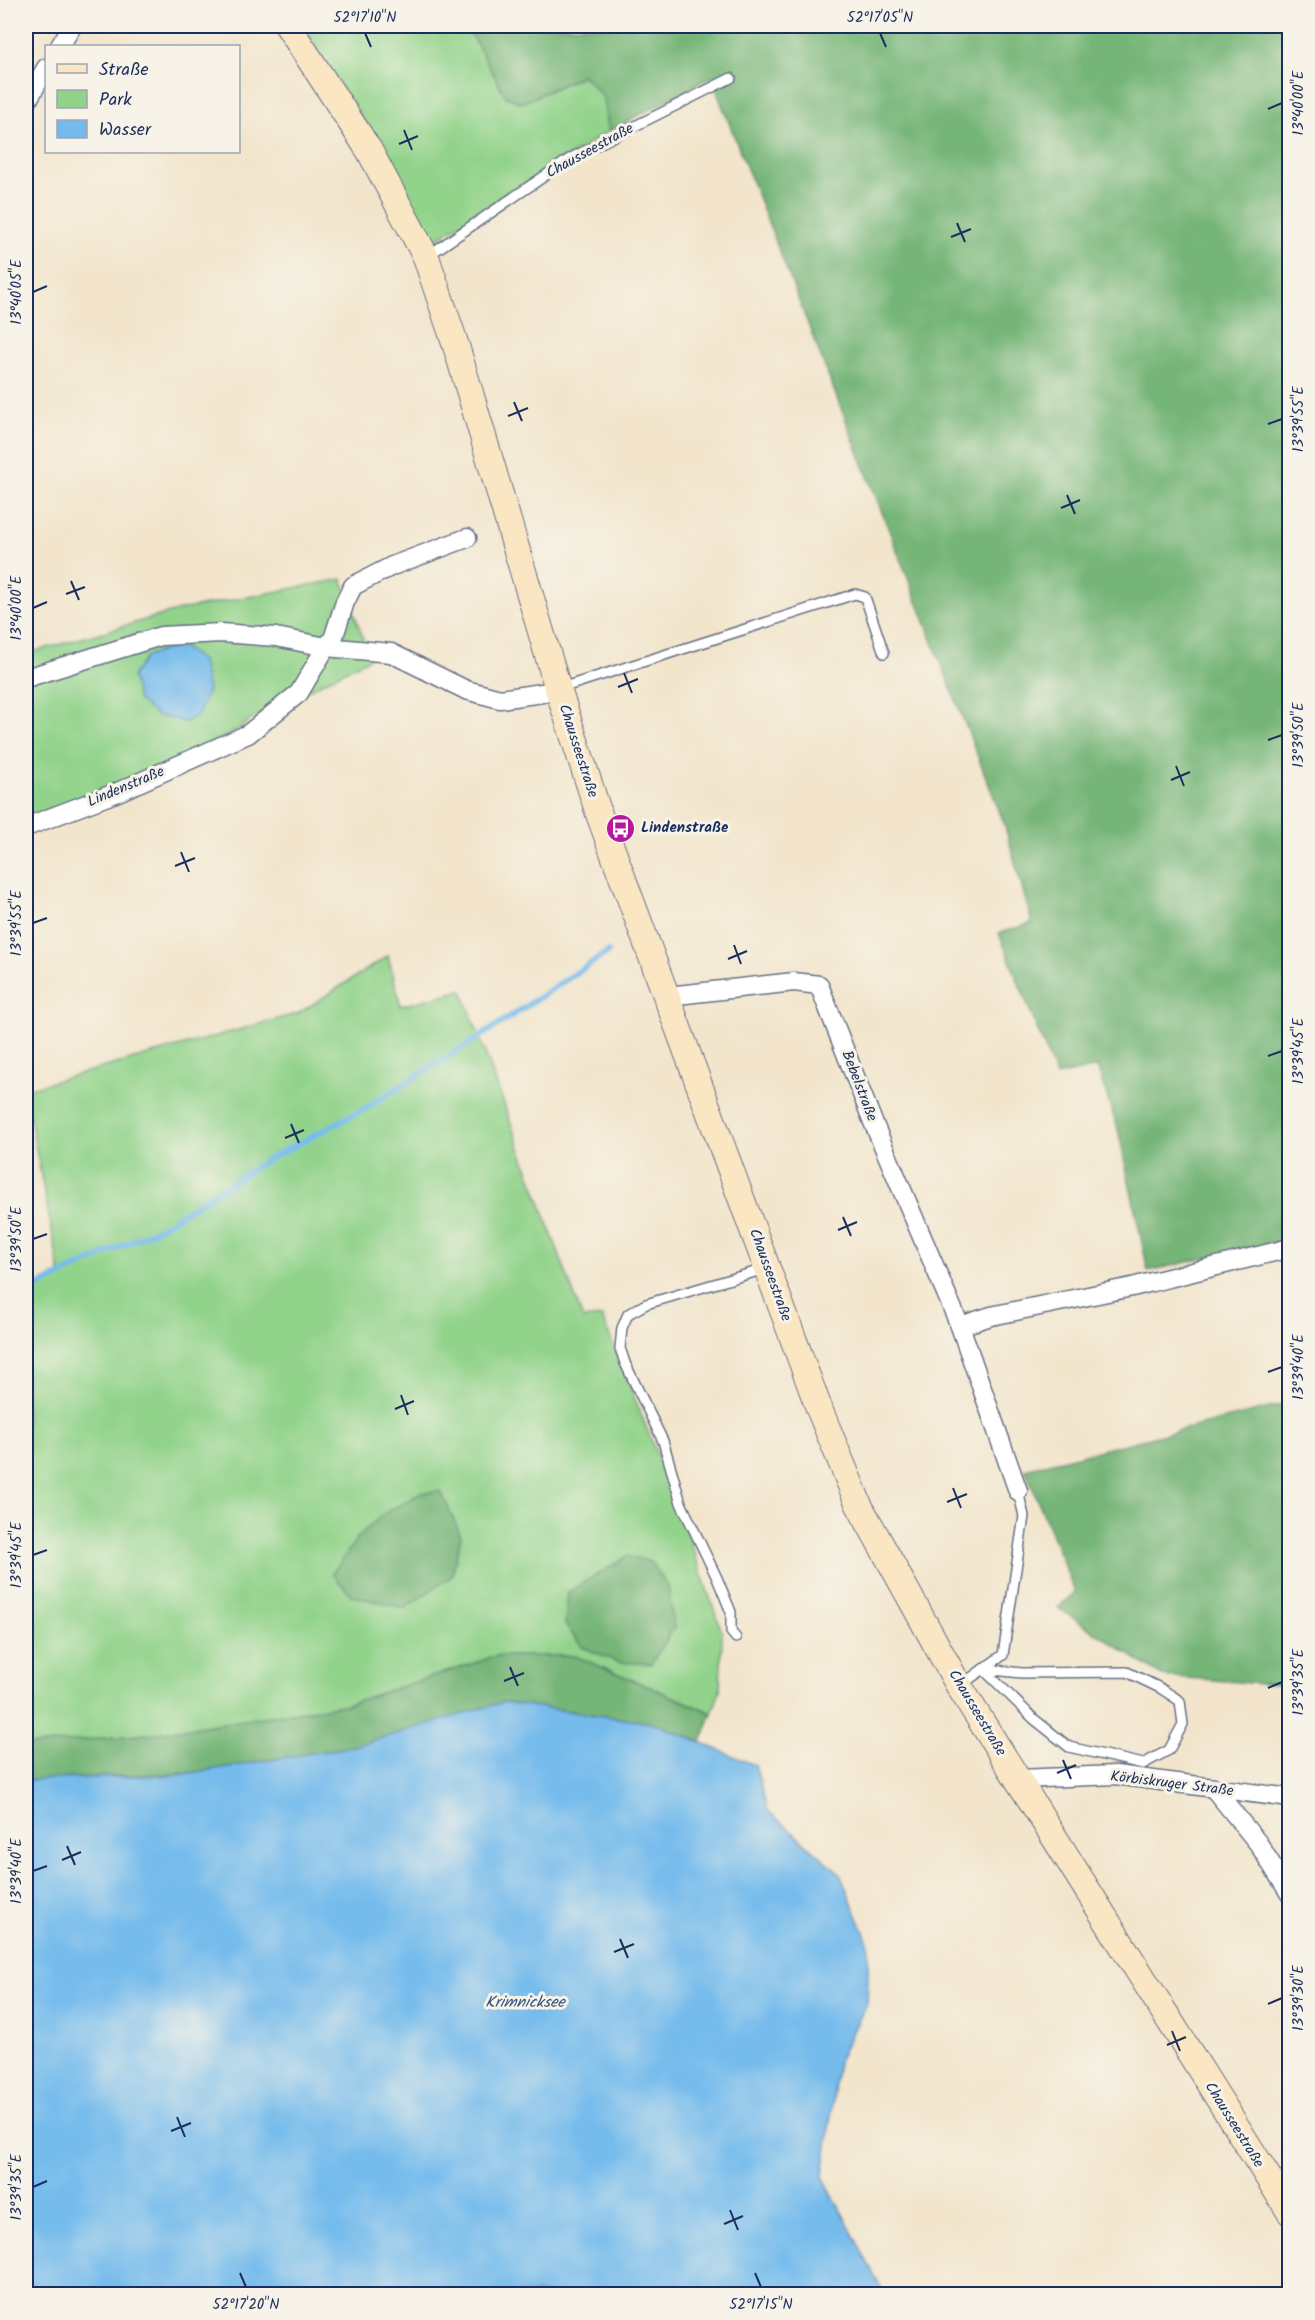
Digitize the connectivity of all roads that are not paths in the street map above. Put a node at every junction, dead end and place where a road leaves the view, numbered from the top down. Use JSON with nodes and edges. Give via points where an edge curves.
{"nodes":[{"id":1,"x":72,"y":26,"type":"edge"},
{"id":2,"x":288,"y":26,"type":"edge"},
{"id":3,"x":61,"y":45,"type":"edge"},
{"id":4,"x":45,"y":70,"type":"edge"},
{"id":5,"x":731,"y":78,"type":"dead end"},
{"id":6,"x":26,"y":103,"type":"edge"},
{"id":7,"x":426,"y":257,"type":"junction"},
{"id":8,"x":467,"y":538,"type":"dead end"},
{"id":9,"x":326,"y":647,"type":"junction"},
{"id":10,"x":884,"y":653,"type":"dead end"},
{"id":11,"x":26,"y":678,"type":"edge"},
{"id":12,"x":558,"y":689,"type":"junction"},
{"id":13,"x":26,"y":827,"type":"edge"},
{"id":14,"x":668,"y":996,"type":"junction"},
{"id":15,"x":1290,"y":1248,"type":"edge"},
{"id":16,"x":767,"y":1268,"type":"junction"},
{"id":17,"x":960,"y":1326,"type":"junction"},
{"id":18,"x":1018,"y":1491,"type":"joint"},
{"id":19,"x":735,"y":1638,"type":"dead end"},
{"id":20,"x":983,"y":1669,"type":"junction"},
{"id":21,"x":959,"y":1686,"type":"junction"},
{"id":22,"x":1017,"y":1779,"type":"junction"},
{"id":23,"x":1215,"y":1790,"type":"junction"},
{"id":24,"x":1290,"y":1798,"type":"edge"},
{"id":25,"x":1290,"y":1894,"type":"edge"},
{"id":26,"x":1290,"y":2212,"type":"edge"}],
"edges":[{"from":1,"to":3,"type":"street"},
{"from":2,"to":7,"type":"main road","name":"Chausseestraße","via":[[369,150]]},
{"from":4,"to":6,"type":"street"},
{"from":5,"to":7,"type":"lane","name":"Chausseestraße","via":[[571,158]]},
{"from":7,"to":12,"type":"main road","name":"Chausseestraße"},
{"from":8,"to":9,"type":"street","name":"Lindenstraße","via":[[392,566],[353,586],[333,639]]},
{"from":9,"to":11,"type":"street","via":[[276,637],[221,633],[161,636]]},
{"from":9,"to":12,"type":"street","via":[[391,653],[466,690],[500,699]]},
{"from":9,"to":13,"type":"street","name":"Lindenstraße","via":[[299,693],[248,734],[118,792]]},
{"from":10,"to":12,"type":"lane","via":[[865,597],[855,594]]},
{"from":12,"to":14,"type":"main road","name":"Chausseestraße","via":[[600,817]]},
{"from":14,"to":16,"type":"main road","name":"Chausseestraße"},
{"from":14,"to":17,"type":"street","name":"Bebelstraße","via":[[794,982],[819,985]]},
{"from":15,"to":17,"type":"street"},
{"from":16,"to":19,"type":"lane","via":[[646,1304],[628,1314],[620,1348],[663,1441],[681,1503],[731,1612],[731,1632]]},
{"from":16,"to":21,"type":"main road","name":"Chausseestraße","via":[[859,1505]]},
{"from":17,"to":18,"type":"street","name":"Bebelstraße"},
{"from":18,"to":20,"type":"lane","via":[[1024,1516],[1003,1655]]},
{"from":20,"to":20,"type":"lane","via":[[1069,1747],[1143,1764],[1169,1750],[1183,1724],[1180,1701],[1127,1672],[1022,1673]]},
{"from":20,"to":21,"type":"lane"},
{"from":21,"to":22,"type":"main road","name":"Chausseestraße"},
{"from":22,"to":23,"type":"street","name":"Körbiskruger Straße","via":[[1116,1775]]},
{"from":22,"to":26,"type":"main road","name":"Chausseestraße"},
{"from":23,"to":24,"type":"street","name":"Körbiskruger Straße"},
{"from":23,"to":25,"type":"street","via":[[1258,1843]]}]}
